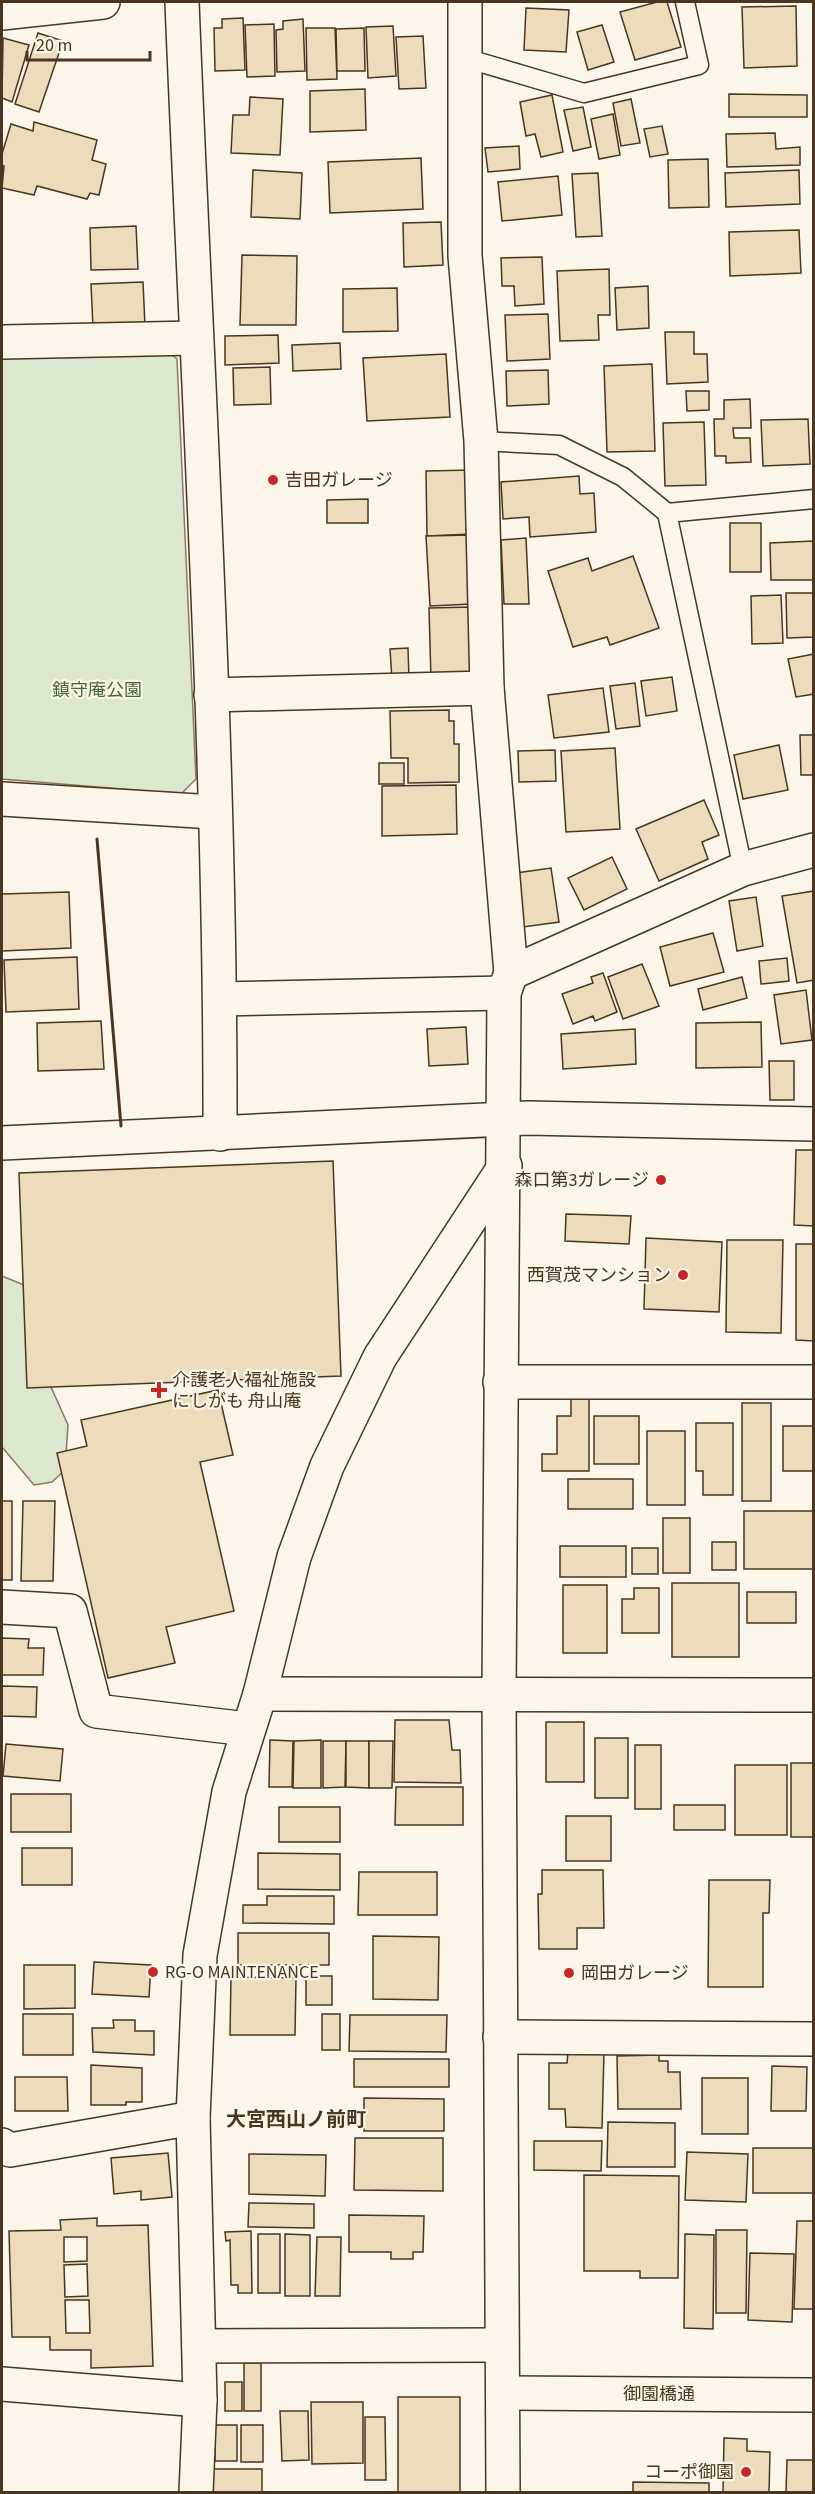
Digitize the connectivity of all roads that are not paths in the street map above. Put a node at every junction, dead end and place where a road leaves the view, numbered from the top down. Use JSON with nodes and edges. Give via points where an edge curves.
{"nodes":[{"id":1,"x":103,"y":2,"type":"edge"},
{"id":2,"x":182,"y":2,"type":"edge"},
{"id":3,"x":465,"y":2,"type":"edge"},
{"id":4,"x":685,"y":2,"type":"edge"},
{"id":5,"x":2,"y":13,"type":"edge"},
{"id":6,"x":465,"y":58,"type":"junction"},
{"id":7,"x":195,"y":338,"type":"junction"},
{"id":8,"x":2,"y":342,"type":"edge"},
{"id":9,"x":481,"y":441,"type":"junction"},
{"id":10,"x":813,"y":499,"type":"edge"},
{"id":11,"x":667,"y":513,"type":"junction"},
{"id":12,"x":487,"y":688,"type":"junction"},
{"id":13,"x":211,"y":695,"type":"junction"},
{"id":14,"x":2,"y":799,"type":"edge"},
{"id":15,"x":214,"y":812,"type":"junction"},
{"id":16,"x":813,"y":850,"type":"edge"},
{"id":17,"x":743,"y":868,"type":"junction"},
{"id":18,"x":508,"y":983,"type":"junction"},
{"id":19,"x":220,"y":999,"type":"junction"},
{"id":20,"x":504,"y":1121,"type":"junction"},
{"id":21,"x":813,"y":1124,"type":"edge"},
{"id":22,"x":220,"y":1134,"type":"junction"},
{"id":23,"x":2,"y":1143,"type":"edge"},
{"id":24,"x":505,"y":1166,"type":"junction"},
{"id":25,"x":500,"y":1382,"type":"junction"},
{"id":26,"x":813,"y":1382,"type":"edge"},
{"id":27,"x":2,"y":1607,"type":"edge"},
{"id":28,"x":260,"y":1694,"type":"junction"},
{"id":29,"x":499,"y":1694,"type":"junction"},
{"id":30,"x":813,"y":1695,"type":"edge"},
{"id":31,"x":247,"y":1729,"type":"junction"},
{"id":32,"x":500,"y":2037,"type":"junction"},
{"id":33,"x":813,"y":2039,"type":"edge"},
{"id":34,"x":193,"y":2118,"type":"junction"},
{"id":35,"x":2,"y":2145,"type":"edge"},
{"id":36,"x":500,"y":2345,"type":"junction"},
{"id":37,"x":199,"y":2346,"type":"junction"},
{"id":38,"x":2,"y":2384,"type":"edge"},
{"id":39,"x":504,"y":2393,"type":"junction"},
{"id":40,"x":813,"y":2395,"type":"edge"},
{"id":41,"x":200,"y":2400,"type":"junction"},
{"id":42,"x":196,"y":2493,"type":"edge"},
{"id":43,"x":503,"y":2493,"type":"edge"}],
"edges":[{"from":1,"to":5,"type":"street"},
{"from":2,"to":7,"type":"street"},
{"from":3,"to":6,"type":"street"},
{"from":4,"to":6,"type":"lane","via":[[699,65],[584,93]]},
{"from":6,"to":9,"type":"street","via":[[465,256]]},
{"from":7,"to":8,"type":"street"},
{"from":7,"to":13,"type":"street"},
{"from":9,"to":11,"type":"lane","via":[[559,445],[623,477]]},
{"from":9,"to":12,"type":"street"},
{"from":10,"to":11,"type":"lane"},
{"from":11,"to":17,"type":"lane"},
{"from":12,"to":13,"type":"street"},
{"from":12,"to":18,"type":"street"},
{"from":13,"to":15,"type":"street"},
{"from":14,"to":15,"type":"street"},
{"from":15,"to":19,"type":"street"},
{"from":16,"to":17,"type":"street"},
{"from":17,"to":18,"type":"street"},
{"from":18,"to":19,"type":"street"},
{"from":18,"to":20,"type":"street"},
{"from":19,"to":22,"type":"street"},
{"from":20,"to":21,"type":"street","via":[[528,1118]]},
{"from":20,"to":22,"type":"street"},
{"from":20,"to":24,"type":"street"},
{"from":22,"to":23,"type":"street"},
{"from":24,"to":25,"type":"street"},
{"from":24,"to":28,"type":"street","via":[[380,1357],[327,1466],[294,1557]]},
{"from":25,"to":26,"type":"street"},
{"from":25,"to":29,"type":"street"},
{"from":27,"to":31,"type":"street","via":[[70,1611],[96,1712]]},
{"from":28,"to":29,"type":"street"},
{"from":28,"to":31,"type":"street"},
{"from":29,"to":30,"type":"street"},
{"from":29,"to":32,"type":"street"},
{"from":31,"to":34,"type":"street","via":[[229,1792],[200,1954]]},
{"from":32,"to":33,"type":"street"},
{"from":32,"to":36,"type":"street"},
{"from":34,"to":35,"type":"street","via":[[10,2150]]},
{"from":34,"to":37,"type":"street"},
{"from":36,"to":37,"type":"street"},
{"from":36,"to":39,"type":"street"},
{"from":37,"to":41,"type":"street"},
{"from":38,"to":41,"type":"street"},
{"from":39,"to":40,"type":"street","name":"御園橋通"},
{"from":39,"to":43,"type":"street"},
{"from":41,"to":42,"type":"street"}]}
